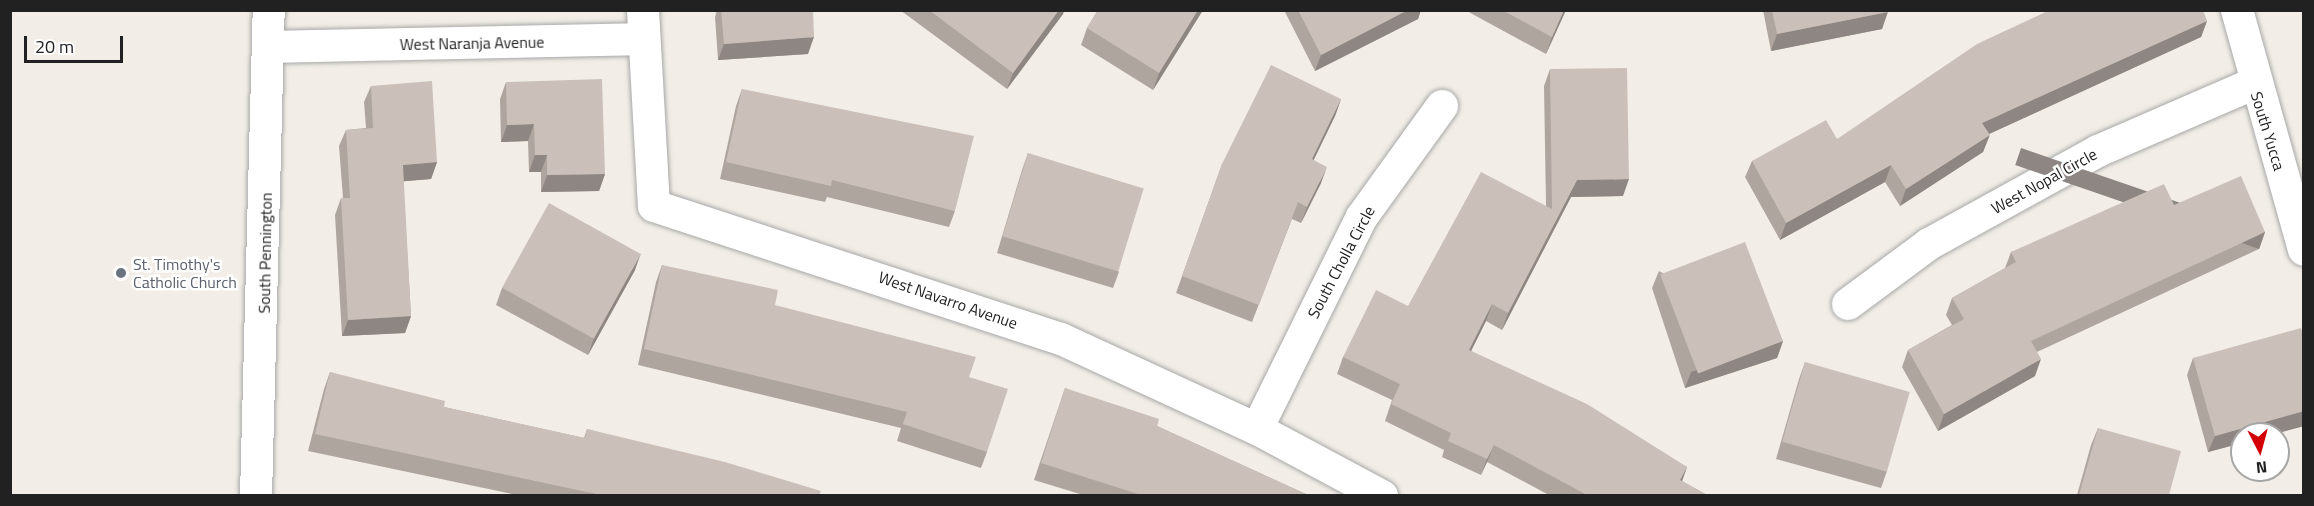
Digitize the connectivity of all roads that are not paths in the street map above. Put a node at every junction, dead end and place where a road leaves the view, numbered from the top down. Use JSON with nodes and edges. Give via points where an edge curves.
{"nodes":[{"id":1,"x":269,"y":10,"type":"edge"},
{"id":2,"x":2237,"y":10,"type":"edge"},
{"id":3,"x":644,"y":25,"type":"edge"},
{"id":4,"x":271,"y":47,"type":"junction"},
{"id":5,"x":2253,"y":84,"type":"junction"},
{"id":6,"x":1442,"y":106,"type":"dead end"},
{"id":7,"x":2304,"y":250,"type":"edge"},
{"id":8,"x":1848,"y":304,"type":"dead end"},
{"id":9,"x":1257,"y":429,"type":"junction"},
{"id":10,"x":256,"y":495,"type":"edge"},
{"id":11,"x":1382,"y":495,"type":"edge"}],
"edges":[{"from":1,"to":4,"type":"street","name":"South Pennington"},
{"from":2,"to":5,"type":"street","name":"South Yucca"},
{"from":3,"to":4,"type":"street","name":"West Naranja Avenue"},
{"from":3,"to":9,"type":"street","name":"West Navarro Avenue","via":[[654,206],[1061,339]]},
{"from":4,"to":10,"type":"street","name":"South Pennington"},
{"from":5,"to":7,"type":"street","name":"South Yucca"},
{"from":5,"to":8,"type":"street","name":"West Nopal Circle","via":[[2098,151],[1929,244]]},
{"from":6,"to":9,"type":"street","name":"South Cholla Circle","via":[[1362,217]]},
{"from":9,"to":11,"type":"street","name":"West Navarro Avenue"}]}
